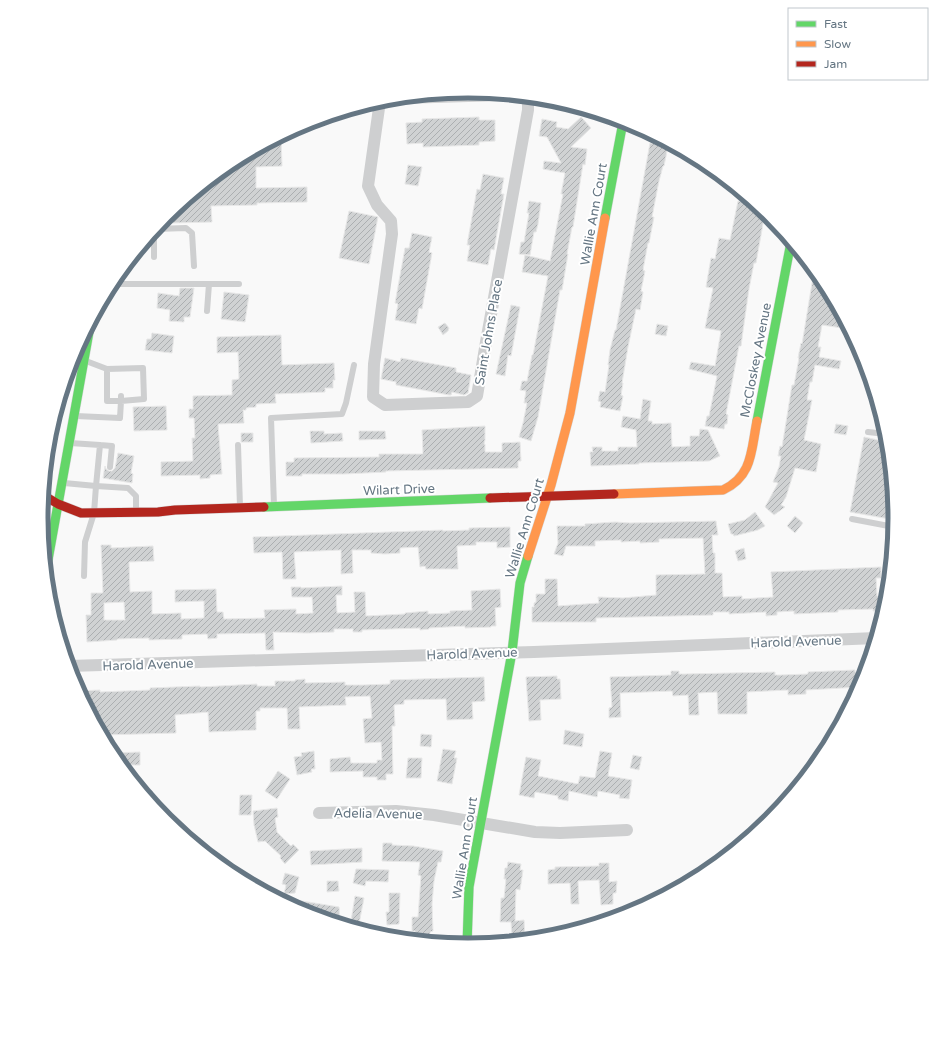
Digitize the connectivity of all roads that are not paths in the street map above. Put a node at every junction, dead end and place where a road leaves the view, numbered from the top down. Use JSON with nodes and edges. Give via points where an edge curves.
{"nodes":[{"id":1,"x":528,"y":103,"type":"edge"},
{"id":2,"x":379,"y":109,"type":"edge"},
{"id":3,"x":622,"y":128,"type":"edge"},
{"id":4,"x":165,"y":229,"type":"edge"},
{"id":5,"x":154,"y":240,"type":"edge"},
{"id":6,"x":790,"y":249,"type":"edge"},
{"id":7,"x":154,"y":257,"type":"dead end"},
{"id":8,"x":194,"y":266,"type":"dead end"},
{"id":9,"x":120,"y":284,"type":"edge"},
{"id":10,"x":210,"y":284,"type":"junction"},
{"id":11,"x":239,"y":284,"type":"dead end"},
{"id":12,"x":207,"y":311,"type":"dead end"},
{"id":13,"x":85,"y":347,"type":"edge"},
{"id":14,"x":85,"y":360,"type":"junction"},
{"id":15,"x":354,"y":365,"type":"dead end"},
{"id":16,"x":107,"y":369,"type":"junction"},
{"id":17,"x":121,"y":398,"type":"junction"},
{"id":18,"x":75,"y":416,"type":"junction"},
{"id":19,"x":868,"y":432,"type":"dead end"},
{"id":20,"x":879,"y":433,"type":"edge"},
{"id":21,"x":70,"y":443,"type":"junction"},
{"id":22,"x":100,"y":445,"type":"junction"},
{"id":23,"x":238,"y":445,"type":"dead end"},
{"id":24,"x":110,"y":467,"type":"dead end"},
{"id":25,"x":109,"y":479,"type":"dead end"},
{"id":26,"x":739,"y":480,"type":"joint"},
{"id":27,"x":63,"y":483,"type":"junction"},
{"id":28,"x":96,"y":486,"type":"junction"},
{"id":29,"x":108,"y":487,"type":"junction"},
{"id":30,"x":547,"y":497,"type":"junction"},
{"id":31,"x":49,"y":498,"type":"edge"},
{"id":32,"x":58,"y":504,"type":"junction"},
{"id":33,"x":274,"y":506,"type":"junction"},
{"id":34,"x":240,"y":507,"type":"junction"},
{"id":35,"x":136,"y":512,"type":"junction"},
{"id":36,"x":94,"y":513,"type":"junction"},
{"id":37,"x":852,"y":519,"type":"dead end"},
{"id":38,"x":888,"y":526,"type":"edge"},
{"id":39,"x":50,"y":551,"type":"edge"},
{"id":40,"x":84,"y":576,"type":"dead end"},
{"id":41,"x":871,"y":638,"type":"edge"},
{"id":42,"x":512,"y":652,"type":"junction"},
{"id":43,"x":75,"y":666,"type":"edge"},
{"id":44,"x":319,"y":813,"type":"dead end"},
{"id":45,"x":480,"y":823,"type":"junction"},
{"id":46,"x":627,"y":830,"type":"dead end"},
{"id":47,"x":467,"y":938,"type":"edge"}],
"edges":[{"from":1,"to":2,"type":"street","name":"Saint Johns Place","via":[[477,396],[468,402],[385,405],[373,397],[374,364],[392,234],[391,221],[377,205],[368,186]]},
{"from":3,"to":30,"type":"street","name":"Wallie Ann Court","via":[[570,413]]},
{"from":4,"to":8,"type":"lane","via":[[190,229]]},
{"from":5,"to":7,"type":"lane"},
{"from":6,"to":26,"type":"street","name":"McCloskey Avenue","via":[[749,462]]},
{"from":9,"to":10,"type":"lane"},
{"from":10,"to":11,"type":"lane"},
{"from":10,"to":12,"type":"lane"},
{"from":13,"to":14,"type":"street"},
{"from":14,"to":16,"type":"lane"},
{"from":14,"to":18,"type":"street"},
{"from":15,"to":33,"type":"lane","via":[[342,414],[271,418]]},
{"from":16,"to":17,"type":"lane","via":[[107,401]]},
{"from":16,"to":17,"type":"lane","via":[[122,372],[143,368],[144,399]]},
{"from":17,"to":18,"type":"lane","via":[[120,418]]},
{"from":18,"to":21,"type":"street"},
{"from":19,"to":20,"type":"lane"},
{"from":21,"to":22,"type":"lane"},
{"from":21,"to":27,"type":"street"},
{"from":22,"to":24,"type":"lane","via":[[112,446]]},
{"from":22,"to":28,"type":"lane"},
{"from":23,"to":34,"type":"lane"},
{"from":25,"to":29,"type":"lane"},
{"from":26,"to":30,"type":"street","name":"Wilart Drive","via":[[723,490]]},
{"from":27,"to":28,"type":"lane"},
{"from":27,"to":32,"type":"street"},
{"from":28,"to":29,"type":"lane"},
{"from":28,"to":36,"type":"lane"},
{"from":29,"to":35,"type":"lane","via":[[128,488],[136,496]]},
{"from":30,"to":33,"type":"street","name":"Wilart Drive"},
{"from":30,"to":42,"type":"street","name":"Wallie Ann Court","via":[[520,583]]},
{"from":31,"to":32,"type":"street","name":"Wilart Drive"},
{"from":32,"to":36,"type":"street","name":"Wilart Drive","via":[[81,513]]},
{"from":32,"to":39,"type":"street"},
{"from":33,"to":34,"type":"street","name":"Wilart Drive"},
{"from":34,"to":35,"type":"street","name":"Wilart Drive"},
{"from":35,"to":36,"type":"street","name":"Wilart Drive"},
{"from":36,"to":40,"type":"lane","via":[[85,542]]},
{"from":37,"to":38,"type":"lane"},
{"from":41,"to":42,"type":"street","name":"Harold Avenue"},
{"from":42,"to":43,"type":"street","name":"Harold Avenue"},
{"from":42,"to":45,"type":"street","name":"Wallie Ann Court"},
{"from":44,"to":45,"type":"street","name":"Adelia Avenue","via":[[396,811]]},
{"from":45,"to":46,"type":"street","name":"Adelia Avenue","via":[[535,832]]},
{"from":45,"to":47,"type":"street","name":"Wallie Ann Court","via":[[469,887]]}]}
